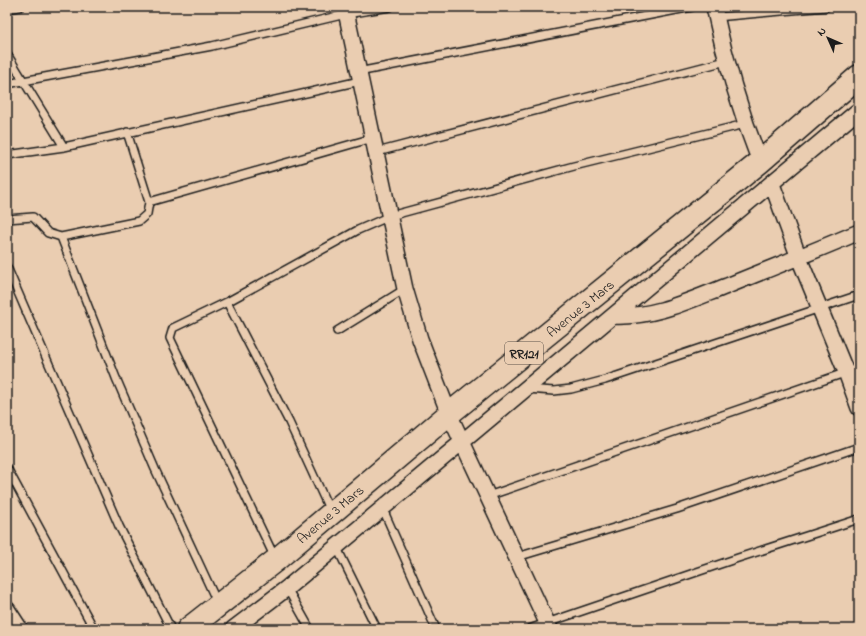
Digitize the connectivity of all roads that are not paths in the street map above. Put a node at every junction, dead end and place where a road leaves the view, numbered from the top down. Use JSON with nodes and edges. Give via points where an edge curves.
{"nodes":[{"id":1,"x":20,"y":7,"type":"edge"},
{"id":2,"x":390,"y":7,"type":"edge"},
{"id":3,"x":692,"y":7,"type":"edge"},
{"id":4,"x":826,"y":7,"type":"edge"},
{"id":5,"x":7,"y":9,"type":"edge"},
{"id":6,"x":346,"y":11,"type":"edge"},
{"id":7,"x":715,"y":12,"type":"edge"},
{"id":8,"x":7,"y":54,"type":"edge"},
{"id":9,"x":726,"y":61,"type":"junction"},
{"id":10,"x":359,"y":76,"type":"junction"},
{"id":11,"x":859,"y":76,"type":"edge"},
{"id":12,"x":23,"y":81,"type":"junction"},
{"id":13,"x":7,"y":84,"type":"edge"},
{"id":14,"x":859,"y":110,"type":"edge"},
{"id":15,"x":745,"y":124,"type":"junction"},
{"id":16,"x":127,"y":132,"type":"junction"},
{"id":17,"x":375,"y":145,"type":"junction"},
{"id":18,"x":64,"y":147,"type":"junction"},
{"id":19,"x":7,"y":155,"type":"edge"},
{"id":20,"x":760,"y":162,"type":"junction"},
{"id":21,"x":772,"y":184,"type":"junction"},
{"id":22,"x":149,"y":202,"type":"junction"},
{"id":23,"x":390,"y":216,"type":"junction"},
{"id":24,"x":7,"y":219,"type":"edge"},
{"id":25,"x":859,"y":232,"type":"edge"},
{"id":26,"x":61,"y":237,"type":"junction"},
{"id":27,"x":799,"y":258,"type":"junction"},
{"id":28,"x":7,"y":267,"type":"edge"},
{"id":29,"x":405,"y":289,"type":"junction"},
{"id":30,"x":859,"y":295,"type":"edge"},
{"id":31,"x":227,"y":302,"type":"junction"},
{"id":32,"x":819,"y":309,"type":"junction"},
{"id":33,"x":613,"y":316,"type":"junction"},
{"id":34,"x":337,"y":331,"type":"dead end"},
{"id":35,"x":853,"y":370,"type":"edge"},
{"id":36,"x":525,"y":389,"type":"junction"},
{"id":37,"x":859,"y":408,"type":"edge"},
{"id":38,"x":449,"y":414,"type":"junction"},
{"id":39,"x":462,"y":442,"type":"junction"},
{"id":40,"x":859,"y":447,"type":"edge"},
{"id":41,"x":7,"y":468,"type":"edge"},
{"id":42,"x":488,"y":496,"type":"junction"},
{"id":43,"x":382,"y":508,"type":"junction"},
{"id":44,"x":331,"y":513,"type":"junction"},
{"id":45,"x":859,"y":519,"type":"edge"},
{"id":46,"x":336,"y":546,"type":"junction"},
{"id":47,"x":517,"y":557,"type":"junction"},
{"id":48,"x":276,"y":560,"type":"junction"},
{"id":49,"x":287,"y":588,"type":"junction"},
{"id":50,"x":218,"y":604,"type":"junction"},
{"id":51,"x":7,"y":609,"type":"edge"},
{"id":52,"x":549,"y":626,"type":"edge"},
{"id":53,"x":20,"y":629,"type":"edge"},
{"id":54,"x":94,"y":629,"type":"edge"},
{"id":55,"x":171,"y":629,"type":"edge"},
{"id":56,"x":188,"y":629,"type":"edge"},
{"id":57,"x":233,"y":629,"type":"edge"},
{"id":58,"x":310,"y":629,"type":"edge"},
{"id":59,"x":377,"y":629,"type":"edge"},
{"id":60,"x":436,"y":629,"type":"edge"},
{"id":61,"x":529,"y":629,"type":"edge"}],
"edges":[{"from":1,"to":5,"type":"lane"},
{"from":2,"to":6,"type":"lane"},
{"from":3,"to":10,"type":"lane"},
{"from":4,"to":7,"type":"lane"},
{"from":6,"to":10,"type":"street"},
{"from":6,"to":12,"type":"lane","via":[[212,46]]},
{"from":7,"to":9,"type":"street"},
{"from":8,"to":12,"type":"lane"},
{"from":9,"to":15,"type":"street"},
{"from":9,"to":17,"type":"lane"},
{"from":10,"to":16,"type":"lane"},
{"from":10,"to":17,"type":"street"},
{"from":11,"to":20,"type":"main road","name":"Avenue 3 Mars","number":"RR121"},
{"from":12,"to":13,"type":"lane"},
{"from":12,"to":18,"type":"lane"},
{"from":14,"to":21,"type":"street"},
{"from":15,"to":20,"type":"street"},
{"from":15,"to":23,"type":"lane","via":[[574,166]]},
{"from":16,"to":18,"type":"lane"},
{"from":16,"to":22,"type":"lane"},
{"from":17,"to":22,"type":"lane"},
{"from":17,"to":23,"type":"street"},
{"from":18,"to":19,"type":"lane"},
{"from":20,"to":38,"type":"main road","name":"Avenue 3 Mars","number":"RR121"},
{"from":21,"to":27,"type":"street"},
{"from":21,"to":33,"type":"street"},
{"from":22,"to":26,"type":"lane","via":[[147,214],[139,221]]},
{"from":23,"to":29,"type":"street"},
{"from":23,"to":31,"type":"lane","via":[[358,230]]},
{"from":24,"to":26,"type":"lane","via":[[33,217],[48,234]]},
{"from":25,"to":27,"type":"street"},
{"from":26,"to":50,"type":"lane","via":[[116,378]]},
{"from":27,"to":32,"type":"street"},
{"from":27,"to":33,"type":"street","via":[[660,311],[630,317]]},
{"from":28,"to":55,"type":"lane","via":[[119,526]]},
{"from":29,"to":34,"type":"lane"},
{"from":29,"to":38,"type":"street","via":[[420,339]]},
{"from":30,"to":32,"type":"lane"},
{"from":31,"to":44,"type":"lane","via":[[289,422]]},
{"from":31,"to":48,"type":"lane","via":[[173,328],[170,338]]},
{"from":32,"to":35,"type":"street"},
{"from":32,"to":36,"type":"lane","via":[[606,380],[554,391]]},
{"from":33,"to":36,"type":"street"},
{"from":35,"to":37,"type":"street"},
{"from":35,"to":42,"type":"lane"},
{"from":36,"to":39,"type":"street"},
{"from":38,"to":39,"type":"street"},
{"from":38,"to":44,"type":"main road","name":"Avenue 3 Mars","number":"RR121"},
{"from":39,"to":42,"type":"street"},
{"from":39,"to":43,"type":"street"},
{"from":40,"to":47,"type":"lane","via":[[677,509]]},
{"from":41,"to":54,"type":"lane"},
{"from":42,"to":47,"type":"street"},
{"from":43,"to":46,"type":"street"},
{"from":43,"to":60,"type":"lane"},
{"from":44,"to":48,"type":"main road","name":"Avenue 3 Mars","number":"RR121"},
{"from":45,"to":52,"type":"lane","via":[[738,558]]},
{"from":46,"to":49,"type":"street"},
{"from":46,"to":59,"type":"lane"},
{"from":47,"to":52,"type":"street"},
{"from":48,"to":50,"type":"main road","name":"Avenue 3 Mars","number":"RR121"},
{"from":49,"to":57,"type":"street"},
{"from":49,"to":58,"type":"lane"},
{"from":50,"to":56,"type":"main road","name":"Avenue 3 Mars","number":"RR121"},
{"from":51,"to":53,"type":"street"},
{"from":52,"to":61,"type":"lane"}]}
